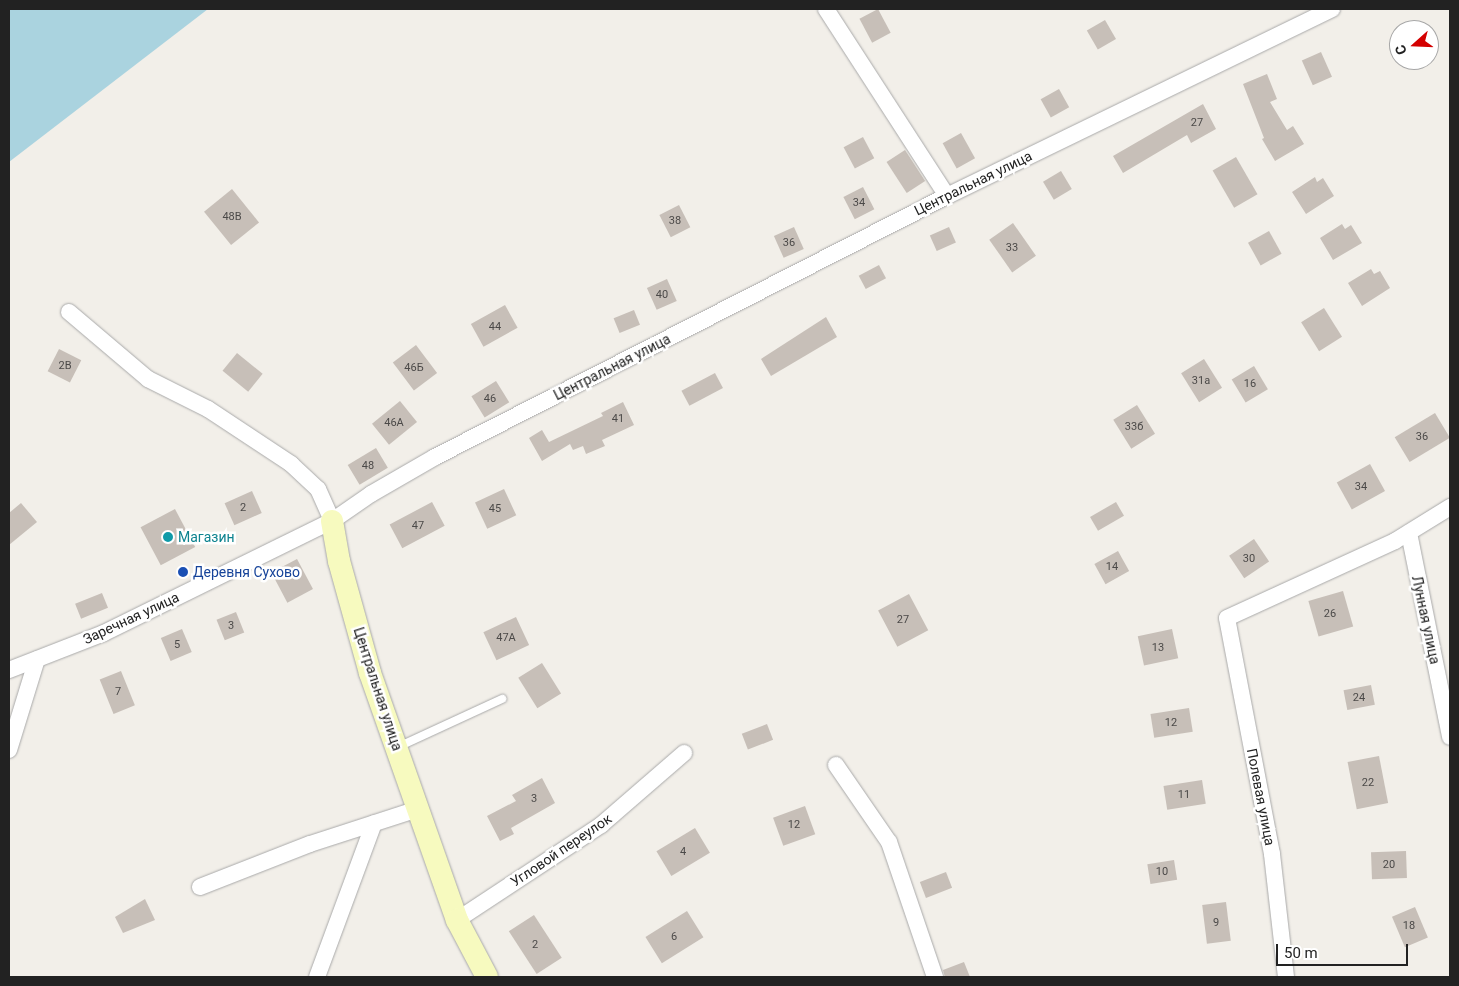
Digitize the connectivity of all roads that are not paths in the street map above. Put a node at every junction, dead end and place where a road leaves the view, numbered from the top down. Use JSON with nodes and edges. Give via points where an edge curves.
{"nodes":[{"id":1,"x":826,"y":9,"type":"edge"},
{"id":2,"x":1332,"y":9,"type":"edge"},
{"id":3,"x":947,"y":196,"type":"junction"},
{"id":4,"x":69,"y":312,"type":"dead end"},
{"id":5,"x":1450,"y":507,"type":"edge"},
{"id":6,"x":332,"y":521,"type":"junction"},
{"id":7,"x":1408,"y":533,"type":"junction"},
{"id":8,"x":37,"y":659,"type":"junction"},
{"id":9,"x":9,"y":670,"type":"edge"},
{"id":10,"x":502,"y":699,"type":"dead end"},
{"id":11,"x":1450,"y":738,"type":"edge"},
{"id":12,"x":397,"y":748,"type":"junction"},
{"id":13,"x":9,"y":750,"type":"edge"},
{"id":14,"x":684,"y":753,"type":"dead end"},
{"id":15,"x":836,"y":765,"type":"dead end"},
{"id":16,"x":418,"y":809,"type":"junction"},
{"id":17,"x":374,"y":823,"type":"junction"},
{"id":18,"x":200,"y":887,"type":"dead end"},
{"id":19,"x":457,"y":920,"type":"junction"},
{"id":20,"x":317,"y":977,"type":"edge"},
{"id":21,"x":487,"y":977,"type":"edge"},
{"id":22,"x":935,"y":977,"type":"edge"},
{"id":23,"x":1286,"y":977,"type":"edge"}],
"edges":[{"from":1,"to":3,"type":"street"},
{"from":2,"to":3,"type":"street","name":"Центральная улица"},
{"from":3,"to":6,"type":"street","name":"Центральная улица","via":[[435,457]]},
{"from":4,"to":6,"type":"street","via":[[148,379],[208,409],[291,464],[318,488]]},
{"from":5,"to":7,"type":"street"},
{"from":6,"to":8,"type":"street","name":"Заречная улица","via":[[104,633]]},
{"from":6,"to":12,"type":"street","name":"Центральная улица","via":[[339,561],[368,664]]},
{"from":7,"to":11,"type":"street","name":"Лунная улица"},
{"from":7,"to":23,"type":"street","name":"Полевая улица","via":[[1228,618],[1272,854]]},
{"from":8,"to":9,"type":"street","name":"Заречная улица"},
{"from":8,"to":13,"type":"street"},
{"from":10,"to":12,"type":"lane"},
{"from":12,"to":16,"type":"street","name":"Центральная улица"},
{"from":14,"to":19,"type":"street","name":"Угловой переулок","via":[[602,825]]},
{"from":15,"to":22,"type":"street","via":[[889,842]]},
{"from":16,"to":17,"type":"street"},
{"from":16,"to":19,"type":"street","name":"Центральная улица"},
{"from":17,"to":18,"type":"street"},
{"from":17,"to":20,"type":"street"},
{"from":19,"to":21,"type":"street","name":"Центральная улица"}]}
